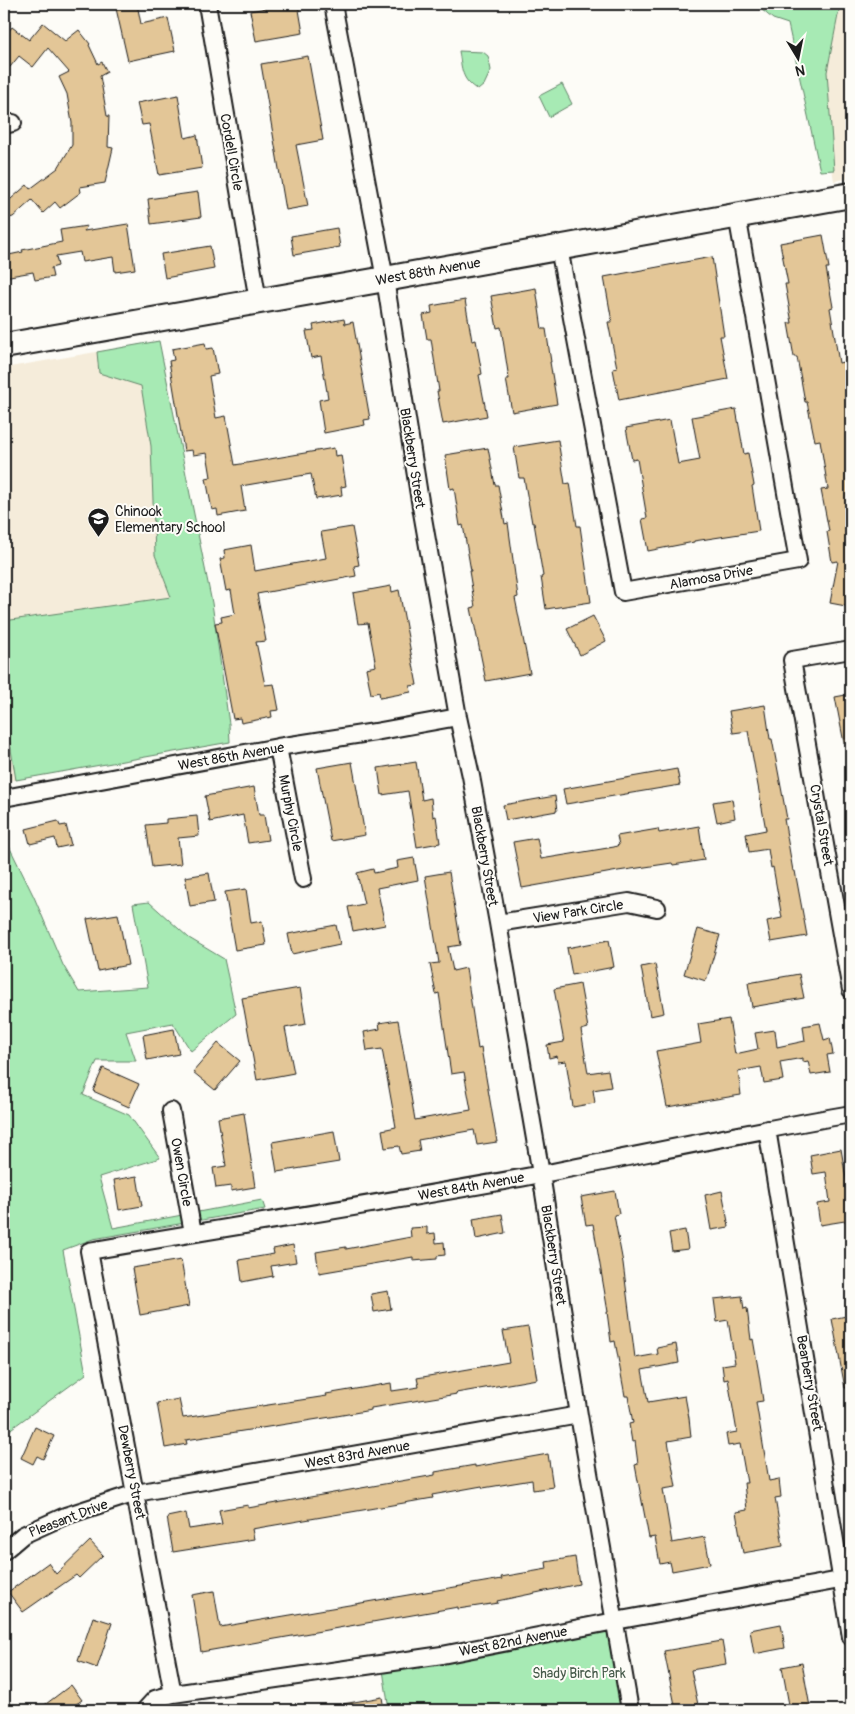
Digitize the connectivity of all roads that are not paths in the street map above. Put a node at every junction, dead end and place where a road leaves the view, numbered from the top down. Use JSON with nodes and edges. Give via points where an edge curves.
{"nodes":[{"id":1,"x":206,"y":4,"type":"edge"},
{"id":2,"x":333,"y":4,"type":"edge"},
{"id":3,"x":851,"y":194,"type":"edge"},
{"id":4,"x":737,"y":215,"type":"junction"},
{"id":5,"x":559,"y":248,"type":"junction"},
{"id":6,"x":385,"y":279,"type":"junction"},
{"id":7,"x":258,"y":301,"type":"junction"},
{"id":8,"x":4,"y":346,"type":"edge"},
{"id":9,"x":851,"y":650,"type":"edge"},
{"id":10,"x":458,"y":717,"type":"junction"},
{"id":11,"x":278,"y":747,"type":"junction"},
{"id":12,"x":4,"y":793,"type":"edge"},
{"id":13,"x":4,"y":798,"type":"edge"},
{"id":14,"x":303,"y":879,"type":"dead end"},
{"id":15,"x":657,"y":908,"type":"dead end"},
{"id":16,"x":498,"y":923,"type":"junction"},
{"id":17,"x":851,"y":990,"type":"edge"},
{"id":18,"x":171,"y":1111,"type":"dead end"},
{"id":19,"x":851,"y":1114,"type":"edge"},
{"id":20,"x":767,"y":1129,"type":"junction"},
{"id":21,"x":541,"y":1174,"type":"junction"},
{"id":22,"x":192,"y":1233,"type":"junction"},
{"id":23,"x":89,"y":1251,"type":"joint"},
{"id":24,"x":579,"y":1415,"type":"junction"},
{"id":25,"x":136,"y":1493,"type":"junction"},
{"id":26,"x":4,"y":1551,"type":"edge"},
{"id":27,"x":847,"y":1579,"type":"edge"},
{"id":28,"x":615,"y":1621,"type":"junction"},
{"id":29,"x":851,"y":1637,"type":"edge"},
{"id":30,"x":173,"y":1694,"type":"junction"},
{"id":31,"x":145,"y":1710,"type":"edge"},
{"id":32,"x":630,"y":1710,"type":"edge"}],
"edges":[{"from":1,"to":7,"type":"street","name":"Cordell Circle"},
{"from":2,"to":6,"type":"street","name":"Blackberry Street"},
{"from":3,"to":4,"type":"street","name":"West 88th Avenue"},
{"from":4,"to":5,"type":"street","name":"West 88th Avenue"},
{"from":4,"to":5,"type":"street","name":"Alamosa Drive","via":[[798,562],[623,592]]},
{"from":5,"to":6,"type":"street","name":"West 88th Avenue"},
{"from":6,"to":7,"type":"street","name":"West 88th Avenue"},
{"from":6,"to":10,"type":"street","name":"Blackberry Street"},
{"from":7,"to":8,"type":"street","name":"West 88th Avenue"},
{"from":9,"to":17,"type":"street","name":"Crystal Street","via":[[792,660]]},
{"from":10,"to":11,"type":"street","name":"West 86th Avenue"},
{"from":10,"to":16,"type":"street","name":"Blackberry Street"},
{"from":11,"to":13,"type":"street","name":"West 86th Avenue"},
{"from":11,"to":14,"type":"street","name":"Murphy Circle"},
{"from":12,"to":13,"type":"street"},
{"from":15,"to":16,"type":"street","name":"View Park Circle","via":[[629,902]]},
{"from":16,"to":21,"type":"street","name":"Blackberry Street"},
{"from":18,"to":22,"type":"street","name":"Owen Circle"},
{"from":19,"to":20,"type":"street","name":"West 84th Avenue"},
{"from":20,"to":21,"type":"street","name":"West 84th Avenue"},
{"from":20,"to":27,"type":"street","name":"Bearberry Street"},
{"from":21,"to":22,"type":"street","name":"West 84th Avenue"},
{"from":21,"to":24,"type":"street","name":"Blackberry Street"},
{"from":22,"to":23,"type":"street","name":"West 84th Avenue"},
{"from":23,"to":25,"type":"street","name":"Dewberry Street"},
{"from":24,"to":25,"type":"street","name":"West 83rd Avenue"},
{"from":24,"to":28,"type":"street","name":"Blackberry Street"},
{"from":25,"to":26,"type":"street","name":"Pleasant Drive","via":[[65,1516],[24,1535]]},
{"from":25,"to":30,"type":"street","name":"Dewberry Street"},
{"from":27,"to":28,"type":"street","name":"West 82nd Avenue"},
{"from":27,"to":29,"type":"street","name":"Bearberry Street"},
{"from":28,"to":30,"type":"street","name":"West 82nd Avenue","via":[[442,1655]]},
{"from":28,"to":32,"type":"street","name":"Blackberry Street"},
{"from":30,"to":31,"type":"street","name":"West 82nd Avenue","via":[[155,1699]]}]}
